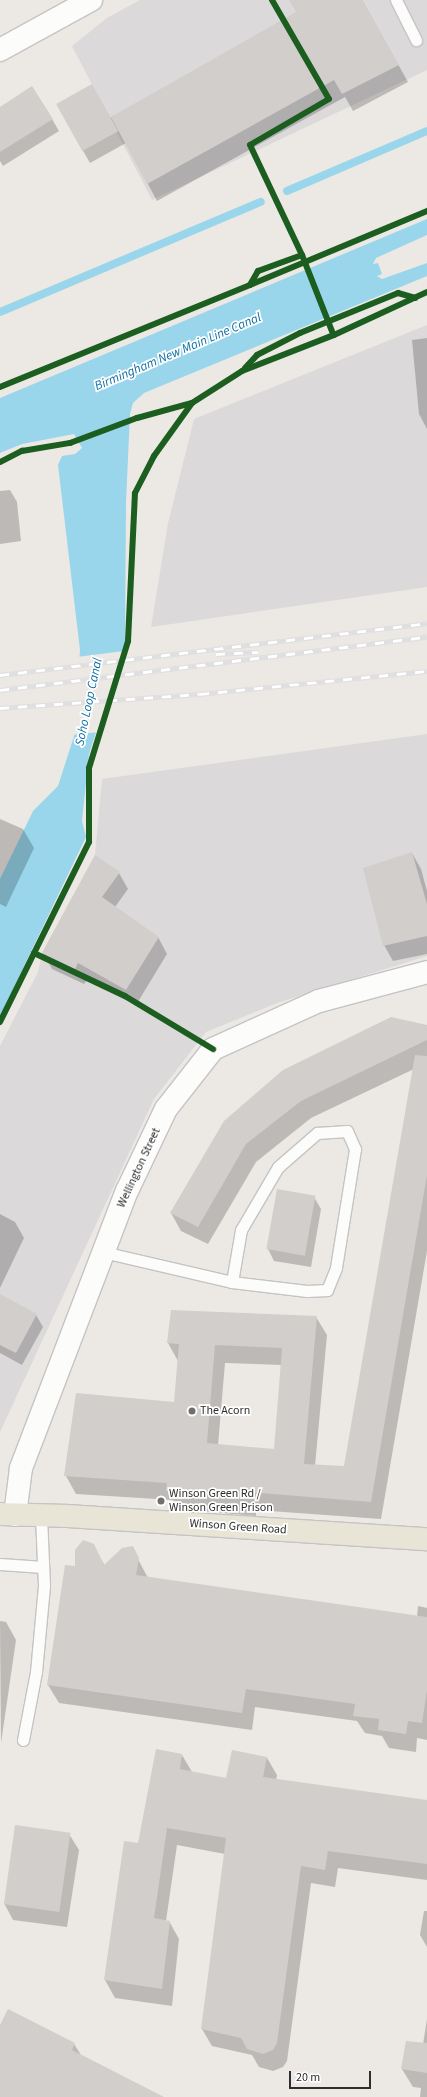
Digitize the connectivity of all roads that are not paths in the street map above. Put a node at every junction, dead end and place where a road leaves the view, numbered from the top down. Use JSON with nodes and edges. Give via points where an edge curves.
{"nodes":[{"id":1,"x":89,"y":0,"type":"edge"},
{"id":2,"x":396,"y":0,"type":"edge"},
{"id":3,"x":416,"y":40,"type":"dead end"},
{"id":4,"x":0,"y":50,"type":"edge"},
{"id":5,"x":427,"y":972,"type":"edge"},
{"id":6,"x":103,"y":1252,"type":"junction"},
{"id":7,"x":232,"y":1282,"type":"junction"},
{"id":8,"x":8,"y":1515,"type":"edge"},
{"id":9,"x":42,"y":1515,"type":"junction"},
{"id":10,"x":427,"y":1539,"type":"edge"},
{"id":11,"x":0,"y":1564,"type":"edge"},
{"id":12,"x":43,"y":1567,"type":"junction"},
{"id":13,"x":23,"y":1740,"type":"dead end"}],
"edges":[{"from":1,"to":4,"type":"street"},
{"from":2,"to":3,"type":"lane"},
{"from":5,"to":6,"type":"street","name":"Wellington Street","via":[[319,1001],[213,1048],[166,1109],[127,1191]]},
{"from":6,"to":7,"type":"lane"},
{"from":6,"to":8,"type":"street","name":"Wellington Street","via":[[21,1468]]},
{"from":7,"to":7,"type":"lane","via":[[241,1230],[278,1167],[317,1133],[347,1131],[355,1149],[336,1268],[327,1290],[308,1291]]},
{"from":8,"to":9,"type":"main road","name":"Winson Green Road"},
{"from":9,"to":10,"type":"main road","name":"Winson Green Road"},
{"from":9,"to":12,"type":"lane"},
{"from":11,"to":12,"type":"lane"},
{"from":12,"to":13,"type":"lane","via":[[44,1585],[36,1672]]}]}
